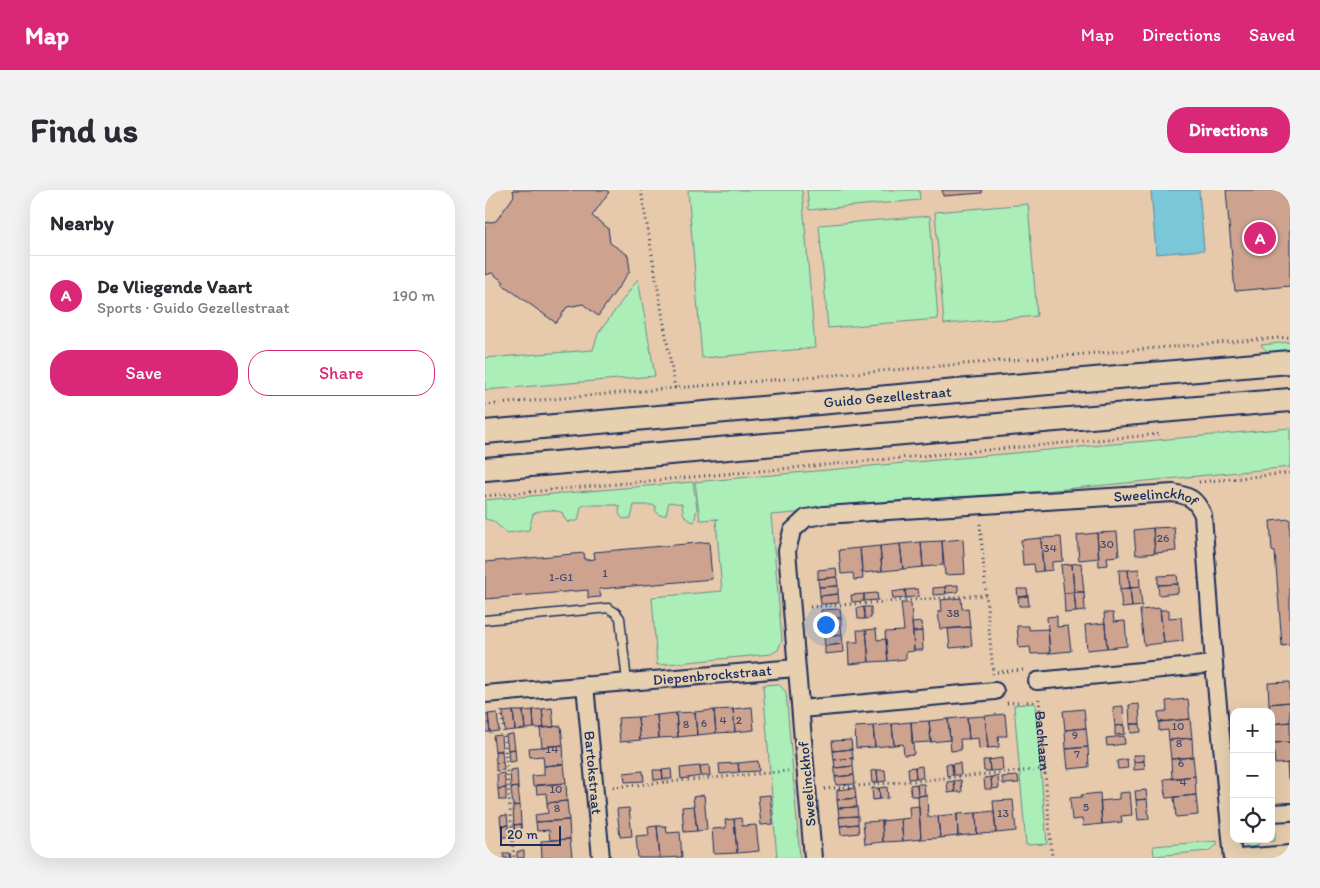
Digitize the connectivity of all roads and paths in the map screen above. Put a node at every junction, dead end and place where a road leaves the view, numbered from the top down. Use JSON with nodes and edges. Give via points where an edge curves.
{"nodes":[{"id":1,"x":641,"y":190,"type":"edge"},
{"id":2,"x":1290,"y":337,"type":"edge"},
{"id":3,"x":1290,"y":362,"type":"edge"},
{"id":4,"x":675,"y":388,"type":"junction"},
{"id":5,"x":1290,"y":400,"type":"edge"},
{"id":6,"x":485,"y":405,"type":"edge"},
{"id":7,"x":485,"y":432,"type":"edge"},
{"id":8,"x":1171,"y":434,"type":"dead end"},
{"id":9,"x":485,"y":468,"type":"edge"},
{"id":10,"x":1290,"y":473,"type":"edge"},
{"id":11,"x":1187,"y":495,"type":"junction"},
{"id":12,"x":485,"y":496,"type":"edge"},
{"id":13,"x":978,"y":506,"type":"junction"},
{"id":14,"x":987,"y":595,"type":"junction"},
{"id":15,"x":791,"y":608,"type":"junction"},
{"id":16,"x":485,"y":620,"type":"edge"},
{"id":17,"x":1214,"y":664,"type":"junction"},
{"id":18,"x":796,"y":668,"type":"junction"},
{"id":19,"x":993,"y":672,"type":"junction"},
{"id":20,"x":1037,"y":681,"type":"junction"},
{"id":21,"x":627,"y":682,"type":"junction"},
{"id":22,"x":585,"y":685,"type":"junction"},
{"id":23,"x":995,"y":690,"type":"junction"},
{"id":24,"x":493,"y":693,"type":"edge"},
{"id":25,"x":1039,"y":700,"type":"junction"},
{"id":26,"x":801,"y":709,"type":"junction"},
{"id":27,"x":806,"y":769,"type":"junction"},
{"id":28,"x":1045,"y":770,"type":"junction"},
{"id":29,"x":595,"y":788,"type":"junction"},
{"id":30,"x":808,"y":790,"type":"junction"},
{"id":31,"x":1230,"y":808,"type":"edge"},
{"id":32,"x":1290,"y":812,"type":"edge"},
{"id":33,"x":1275,"y":814,"type":"edge"},
{"id":34,"x":1232,"y":843,"type":"edge"},
{"id":35,"x":1290,"y":854,"type":"edge"},
{"id":36,"x":514,"y":858,"type":"edge"},
{"id":37,"x":601,"y":858,"type":"edge"},
{"id":38,"x":813,"y":858,"type":"edge"},
{"id":39,"x":1052,"y":858,"type":"edge"},
{"id":40,"x":1233,"y":858,"type":"edge"},
{"id":41,"x":1239,"y":858,"type":"edge"}],
"edges":[{"from":1,"to":4,"type":"path"},
{"from":2,"to":4,"type":"path","name":"Guido Gezellestraat"},
{"from":3,"to":7,"type":"main road","name":"Guido Gezellestraat"},
{"from":4,"to":6,"type":"path","name":"Guido Gezellestraat"},
{"from":5,"to":9,"type":"main road"},
{"from":8,"to":12,"type":"path"},
{"from":10,"to":11,"type":"path","via":[[1197,482]]},
{"from":11,"to":13,"type":"street","name":"Sweelinckhof","via":[[1173,492]]},
{"from":11,"to":17,"type":"street","name":"Sweelinckhof","via":[[1198,504],[1203,515]]},
{"from":13,"to":14,"type":"path"},
{"from":13,"to":15,"type":"street","name":"Sweelinckhof","via":[[806,518],[792,531],[787,551]]},
{"from":14,"to":15,"type":"path"},
{"from":14,"to":19,"type":"path"},
{"from":15,"to":18,"type":"street","name":"Sweelinckhof"},
{"from":16,"to":21,"type":"lane","via":[[608,608],[620,618]]},
{"from":17,"to":20,"type":"street"},
{"from":17,"to":31,"type":"street","name":"Sweelinckhof"},
{"from":18,"to":21,"type":"street","name":"Diepenbrockstraat"},
{"from":18,"to":26,"type":"street","name":"Sweelinckhof"},
{"from":19,"to":20,"type":"path","via":[[1036,668]]},
{"from":19,"to":23,"type":"path"},
{"from":20,"to":25,"type":"path","name":"Bachlaan"},
{"from":21,"to":22,"type":"street","name":"Diepenbrockstraat"},
{"from":22,"to":24,"type":"street","name":"Diepenbrockstraat"},
{"from":22,"to":29,"type":"street","name":"Bartokstraat"},
{"from":23,"to":25,"type":"path","via":[[996,704]]},
{"from":23,"to":26,"type":"street"},
{"from":24,"to":36,"type":"path"},
{"from":25,"to":28,"type":"path","name":"Bachlaan"},
{"from":26,"to":27,"type":"street","name":"Sweelinckhof"},
{"from":27,"to":29,"type":"path"},
{"from":27,"to":30,"type":"street","name":"Sweelinckhof"},
{"from":28,"to":30,"type":"path"},
{"from":28,"to":39,"type":"path","name":"Bachlaan"},
{"from":29,"to":37,"type":"street","name":"Bartokstraat"},
{"from":30,"to":38,"type":"street","name":"Sweelinckhof"},
{"from":32,"to":33,"type":"street"},
{"from":34,"to":40,"type":"street","name":"Sweelinckhof"},
{"from":35,"to":41,"type":"street"}]}
